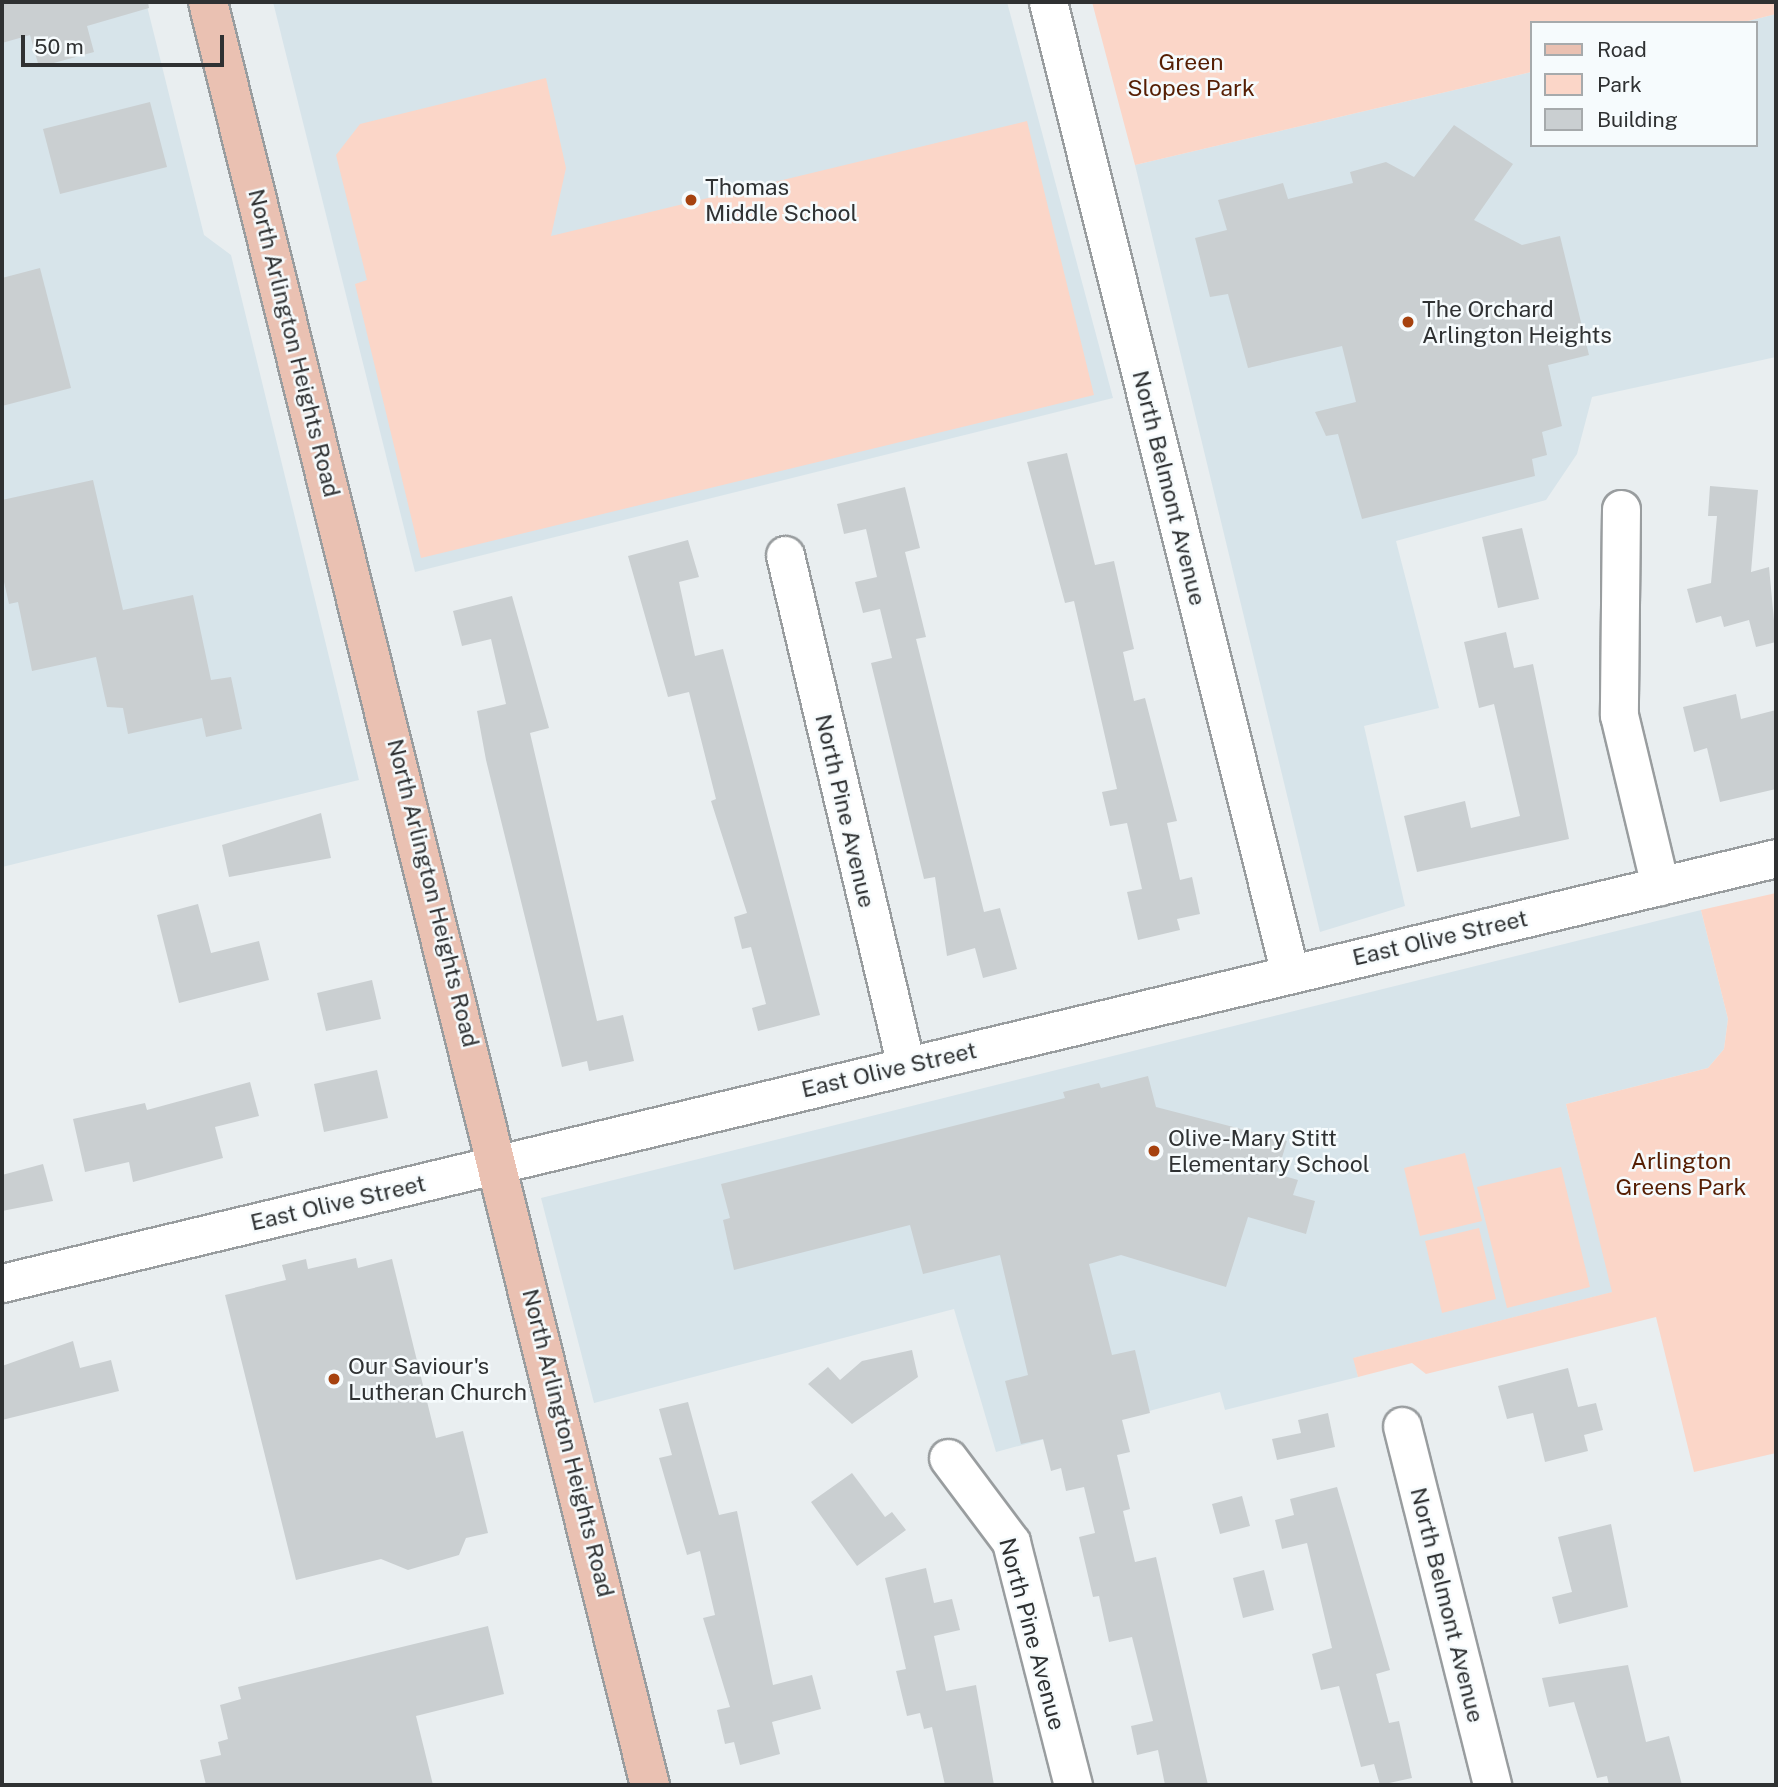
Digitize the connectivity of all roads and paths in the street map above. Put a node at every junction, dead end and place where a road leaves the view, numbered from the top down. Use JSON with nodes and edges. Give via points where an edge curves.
{"nodes":[{"id":1,"x":208,"y":2,"type":"edge"},
{"id":2,"x":1048,"y":2,"type":"edge"},
{"id":3,"x":1621,"y":509,"type":"dead end"},
{"id":4,"x":785,"y":555,"type":"dead end"},
{"id":5,"x":1776,"y":858,"type":"edge"},
{"id":6,"x":1660,"y":886,"type":"junction"},
{"id":7,"x":1290,"y":974,"type":"junction"},
{"id":8,"x":906,"y":1066,"type":"junction"},
{"id":9,"x":501,"y":1164,"type":"junction"},
{"id":10,"x":2,"y":1283,"type":"edge"},
{"id":11,"x":1402,"y":1426,"type":"dead end"},
{"id":12,"x":948,"y":1458,"type":"dead end"},
{"id":13,"x":650,"y":1785,"type":"edge"},
{"id":14,"x":1073,"y":1785,"type":"edge"},
{"id":15,"x":1492,"y":1785,"type":"edge"}],
"edges":[{"from":1,"to":9,"type":"main road","name":"North Arlington Heights Road"},
{"from":2,"to":7,"type":"street","name":"North Belmont Avenue"},
{"from":3,"to":6,"type":"street","via":[[1619,715]]},
{"from":4,"to":8,"type":"street","name":"North Pine Avenue"},
{"from":5,"to":6,"type":"street","name":"East Olive Street"},
{"from":6,"to":7,"type":"street","name":"East Olive Street"},
{"from":7,"to":8,"type":"street","name":"East Olive Street"},
{"from":8,"to":9,"type":"street","name":"East Olive Street"},
{"from":9,"to":10,"type":"street","name":"East Olive Street"},
{"from":9,"to":13,"type":"main road","name":"North Arlington Heights Road"},
{"from":11,"to":15,"type":"street","name":"North Belmont Avenue"},
{"from":12,"to":14,"type":"street","name":"North Pine Avenue","via":[[1012,1542]]}]}
